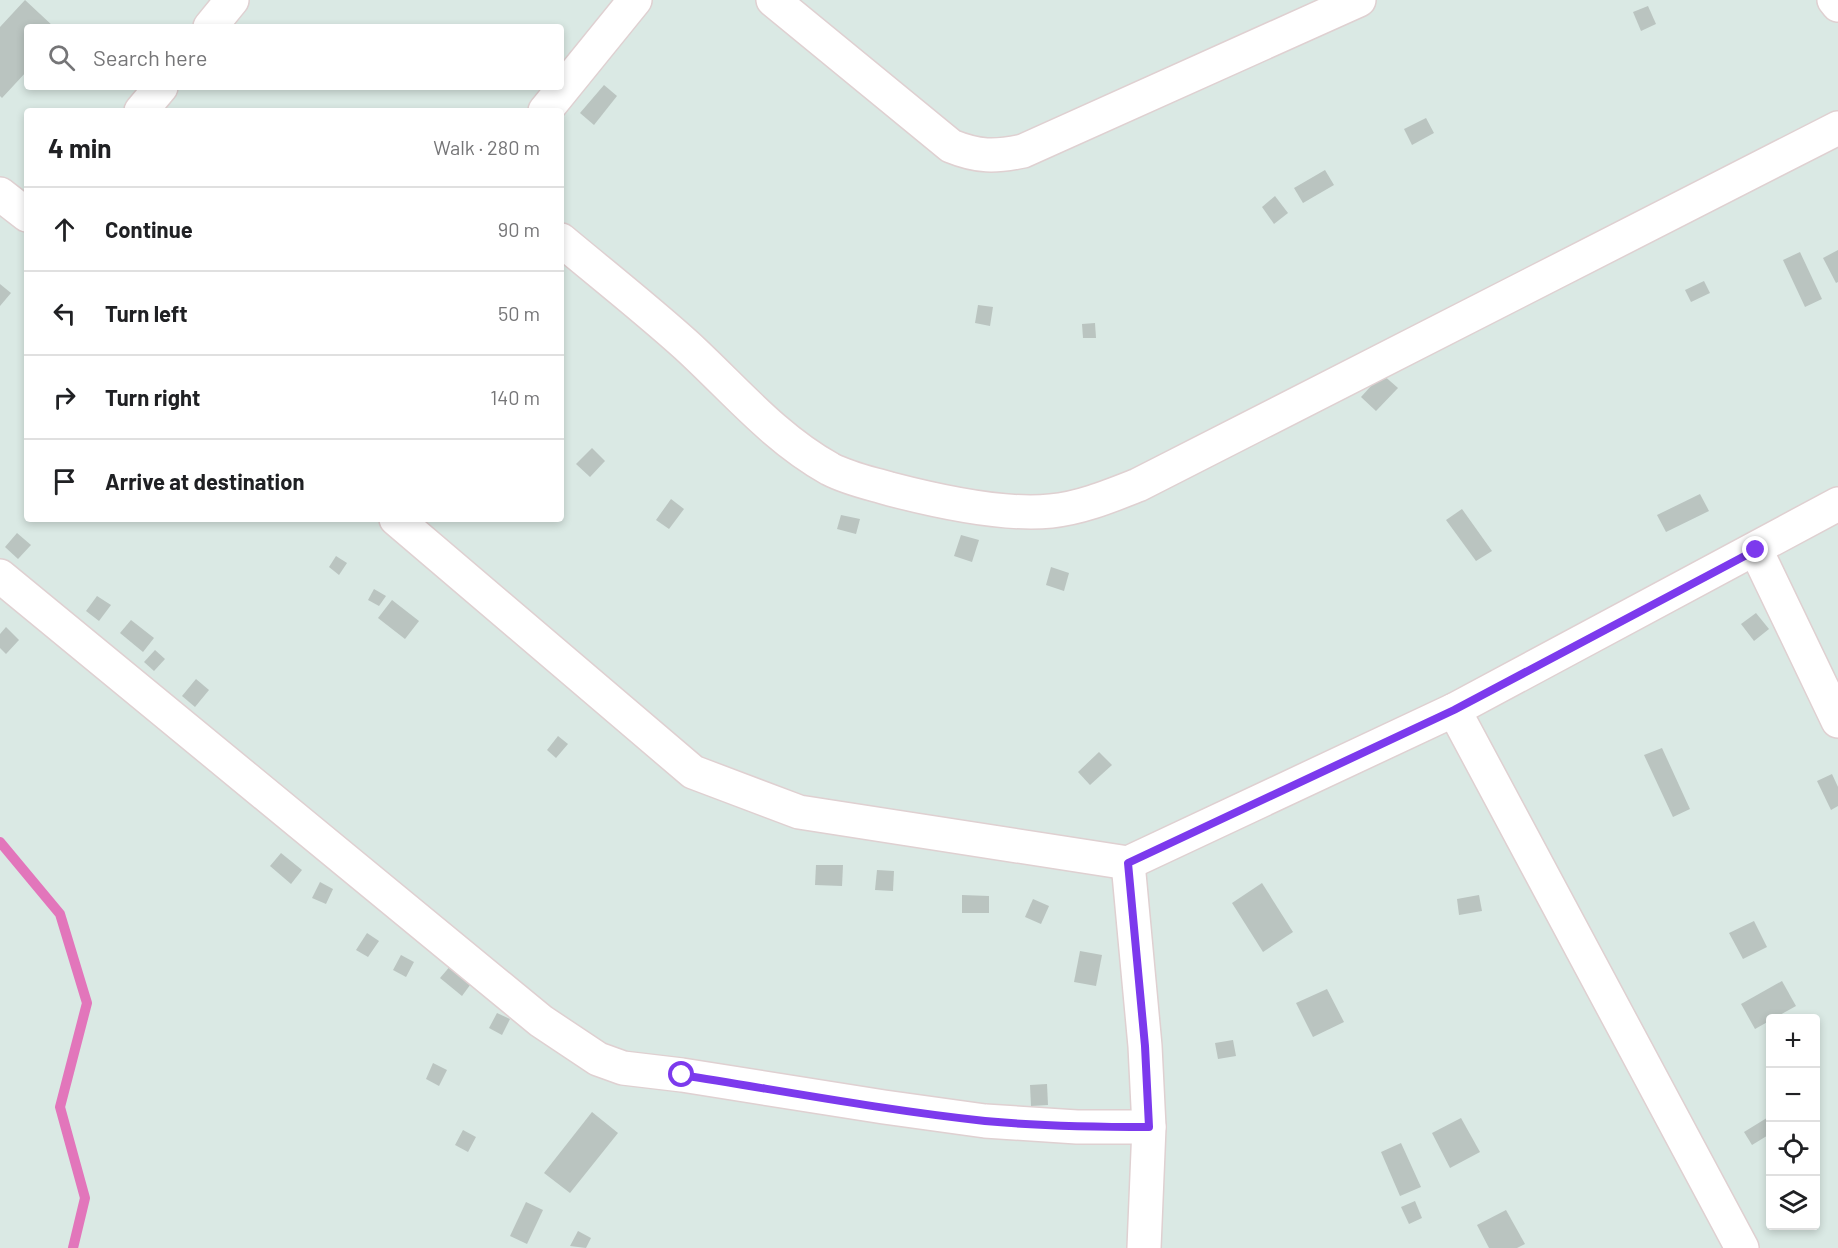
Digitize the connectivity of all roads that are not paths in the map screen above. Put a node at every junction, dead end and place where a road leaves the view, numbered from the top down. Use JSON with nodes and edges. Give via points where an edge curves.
{"nodes":[{"id":1,"x":232,"y":0,"type":"edge"},
{"id":2,"x":635,"y":0,"type":"edge"},
{"id":3,"x":773,"y":0,"type":"edge"},
{"id":4,"x":1359,"y":0,"type":"edge"},
{"id":5,"x":1834,"y":0,"type":"edge"},
{"id":6,"x":1838,"y":5,"type":"edge"},
{"id":7,"x":212,"y":24,"type":"edge"},
{"id":8,"x":564,"y":88,"type":"edge"},
{"id":9,"x":158,"y":90,"type":"edge"},
{"id":10,"x":562,"y":90,"type":"edge"},
{"id":11,"x":144,"y":108,"type":"edge"},
{"id":12,"x":547,"y":108,"type":"edge"},
{"id":13,"x":1838,"y":128,"type":"edge"},
{"id":14,"x":0,"y":194,"type":"edge"},
{"id":15,"x":24,"y":212,"type":"edge"},
{"id":16,"x":564,"y":243,"type":"edge"},
{"id":17,"x":1838,"y":504,"type":"edge"},
{"id":18,"x":400,"y":522,"type":"edge"},
{"id":19,"x":1756,"y":550,"type":"junction"},
{"id":20,"x":0,"y":576,"type":"edge"},
{"id":21,"x":1454,"y":710,"type":"junction"},
{"id":22,"x":1838,"y":722,"type":"edge"},
{"id":23,"x":1128,"y":863,"type":"junction"},
{"id":24,"x":1149,"y":1127,"type":"junction"},
{"id":25,"x":1144,"y":1248,"type":"edge"},
{"id":26,"x":1742,"y":1248,"type":"edge"}],
"edges":[{"from":1,"to":7,"type":"street"},
{"from":2,"to":8,"type":"street"},
{"from":3,"to":4,"type":"street","via":[[951,146],[970,154],[990,156],[1023,151]]},
{"from":5,"to":6,"type":"street"},
{"from":9,"to":11,"type":"street"},
{"from":10,"to":12,"type":"street"},
{"from":13,"to":16,"type":"street","via":[[1138,485],[1095,502],[1051,511],[936,501],[832,470],[772,429],[686,345]]},
{"from":14,"to":15,"type":"street"},
{"from":17,"to":19,"type":"street"},
{"from":18,"to":23,"type":"street","via":[[693,772],[799,812]]},
{"from":19,"to":21,"type":"street"},
{"from":19,"to":22,"type":"street"},
{"from":20,"to":24,"type":"street","via":[[542,1021],[598,1059],[623,1068],[985,1121]]},
{"from":21,"to":23,"type":"street"},
{"from":21,"to":26,"type":"street"},
{"from":23,"to":24,"type":"street"},
{"from":24,"to":25,"type":"street"}]}
